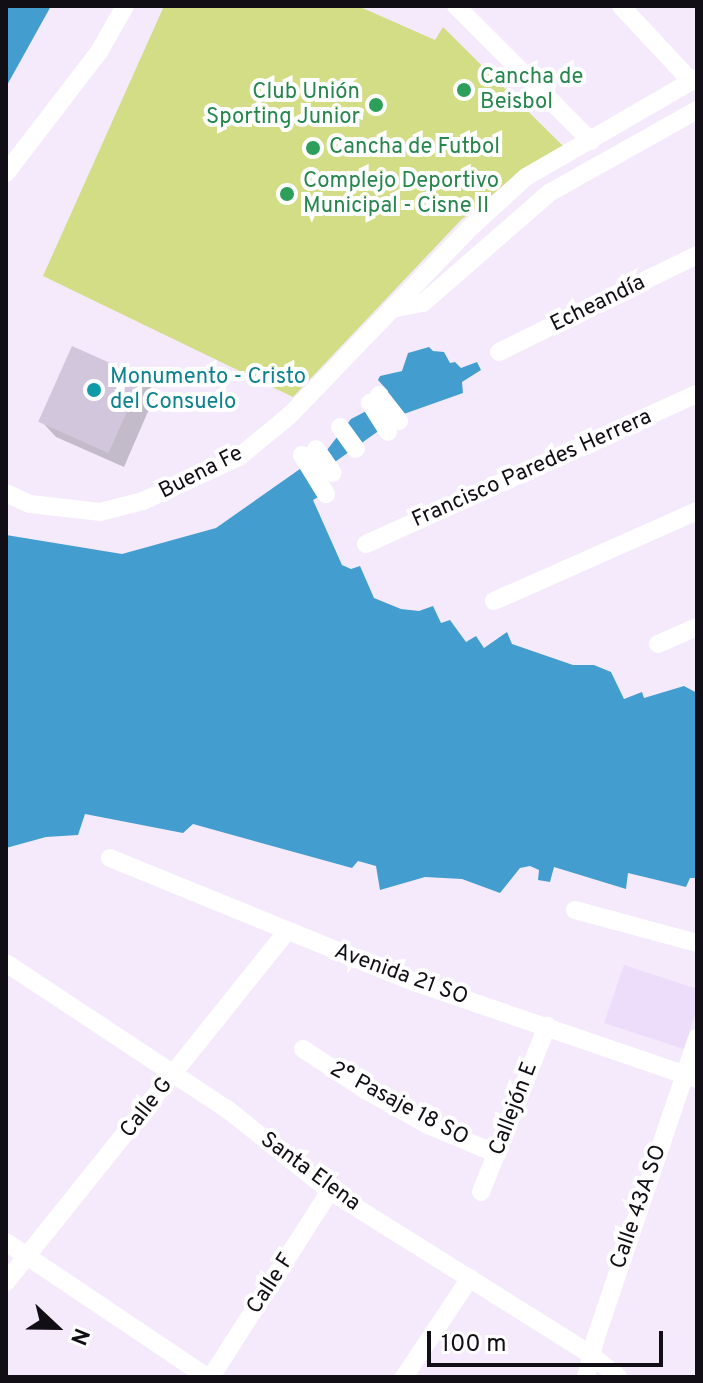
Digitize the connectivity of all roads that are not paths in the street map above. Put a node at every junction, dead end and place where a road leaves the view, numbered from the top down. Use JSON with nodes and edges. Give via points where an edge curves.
{"nodes":[{"id":1,"x":125,"y":6,"type":"edge"},
{"id":2,"x":456,"y":6,"type":"edge"},
{"id":3,"x":622,"y":6,"type":"edge"},
{"id":4,"x":694,"y":80,"type":"edge"},
{"id":5,"x":697,"y":110,"type":"edge"},
{"id":6,"x":591,"y":141,"type":"junction"},
{"id":7,"x":6,"y":173,"type":"edge"},
{"id":8,"x":697,"y":255,"type":"edge"},
{"id":9,"x":391,"y":309,"type":"junction"},
{"id":10,"x":499,"y":352,"type":"dead end"},
{"id":11,"x":697,"y":394,"type":"edge"},
{"id":12,"x":370,"y":403,"type":"dead end"},
{"id":13,"x":388,"y":430,"type":"dead end"},
{"id":14,"x":336,"y":431,"type":"dead end"},
{"id":15,"x":352,"y":453,"type":"dead end"},
{"id":16,"x":333,"y":473,"type":"dead end"},
{"id":17,"x":6,"y":493,"type":"edge"},
{"id":18,"x":326,"y":494,"type":"dead end"},
{"id":19,"x":697,"y":511,"type":"edge"},
{"id":20,"x":366,"y":544,"type":"dead end"},
{"id":21,"x":494,"y":601,"type":"dead end"},
{"id":22,"x":697,"y":627,"type":"edge"},
{"id":23,"x":658,"y":644,"type":"dead end"},
{"id":24,"x":110,"y":858,"type":"dead end"},
{"id":25,"x":575,"y":910,"type":"dead end"},
{"id":26,"x":286,"y":933,"type":"junction"},
{"id":27,"x":697,"y":943,"type":"edge"},
{"id":28,"x":6,"y":963,"type":"edge"},
{"id":29,"x":547,"y":1026,"type":"junction"},
{"id":30,"x":697,"y":1038,"type":"edge"},
{"id":31,"x":303,"y":1049,"type":"dead end"},
{"id":32,"x":175,"y":1073,"type":"junction"},
{"id":33,"x":691,"y":1076,"type":"edge"},
{"id":34,"x":497,"y":1154,"type":"junction"},
{"id":35,"x":330,"y":1191,"type":"junction"},
{"id":36,"x":481,"y":1192,"type":"dead end"},
{"id":37,"x":6,"y":1242,"type":"edge"},
{"id":38,"x":28,"y":1258,"type":"junction"},
{"id":39,"x":470,"y":1278,"type":"junction"},
{"id":40,"x":6,"y":1282,"type":"edge"},
{"id":41,"x":591,"y":1355,"type":"junction"},
{"id":42,"x":209,"y":1377,"type":"edge"},
{"id":43,"x":404,"y":1377,"type":"edge"},
{"id":44,"x":586,"y":1377,"type":"edge"},
{"id":45,"x":618,"y":1377,"type":"edge"}],
"edges":[{"from":1,"to":7,"type":"street","via":[[99,52]]},
{"from":2,"to":6,"type":"street"},
{"from":3,"to":4,"type":"street"},
{"from":4,"to":6,"type":"street","name":"Buena Fe"},
{"from":5,"to":9,"type":"street","via":[[549,193],[423,303]]},
{"from":6,"to":9,"type":"street","name":"Buena Fe","via":[[526,177]]},
{"from":8,"to":10,"type":"street","name":"Echeandía"},
{"from":9,"to":17,"type":"street","name":"Buena Fe","via":[[290,415],[239,457],[143,501],[100,512],[30,504]]},
{"from":11,"to":20,"type":"street","name":"Francisco Paredes Herrera"},
{"from":12,"to":13,"type":"street"},
{"from":14,"to":15,"type":"street"},
{"from":16,"to":18,"type":"street","via":[[309,452]]},
{"from":19,"to":21,"type":"street"},
{"from":22,"to":23,"type":"street"},
{"from":24,"to":26,"type":"street","name":"Avenida 21 SO"},
{"from":25,"to":27,"type":"street"},
{"from":26,"to":29,"type":"street","name":"Avenida 21 SO"},
{"from":26,"to":32,"type":"street","name":"Calle G"},
{"from":28,"to":32,"type":"street","name":"Santa Elena"},
{"from":29,"to":33,"type":"street","name":"Avenida 21 SO"},
{"from":29,"to":34,"type":"street","name":"Callejón E"},
{"from":30,"to":33,"type":"street","name":"Calle 43A SO"},
{"from":31,"to":34,"type":"street","name":"2° Pasaje 18 SO","via":[[417,1119]]},
{"from":32,"to":35,"type":"street","name":"Santa Elena"},
{"from":32,"to":38,"type":"street","name":"Calle G"},
{"from":33,"to":41,"type":"street","name":"Calle 43A SO"},
{"from":34,"to":36,"type":"street","name":"Callejón E"},
{"from":35,"to":39,"type":"street","name":"Santa Elena"},
{"from":35,"to":42,"type":"street","name":"Calle F"},
{"from":37,"to":38,"type":"street"},
{"from":38,"to":40,"type":"street","name":"Calle G"},
{"from":38,"to":42,"type":"street"},
{"from":39,"to":41,"type":"street","name":"Santa Elena"},
{"from":39,"to":43,"type":"street"},
{"from":41,"to":44,"type":"street","name":"Calle 43A SO"},
{"from":41,"to":45,"type":"street","name":"Santa Elena"}]}
